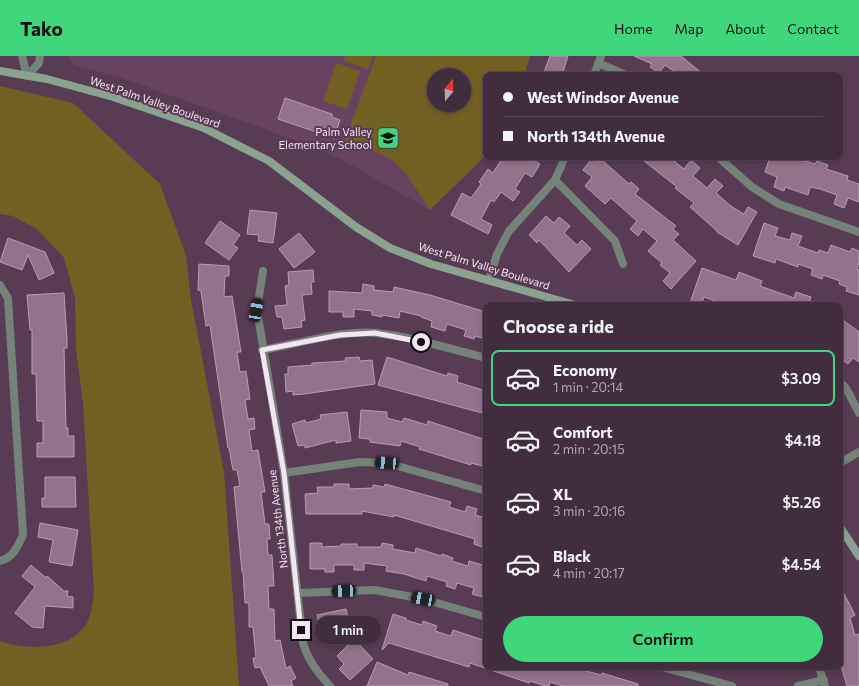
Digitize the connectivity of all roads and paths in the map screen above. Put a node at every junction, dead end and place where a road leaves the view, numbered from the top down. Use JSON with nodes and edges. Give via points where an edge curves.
{"nodes":[{"id":1,"x":22,"y":56,"type":"edge"},
{"id":2,"x":40,"y":56,"type":"edge"},
{"id":3,"x":600,"y":60,"type":"edge"},
{"id":4,"x":0,"y":71,"type":"edge"},
{"id":5,"x":595,"y":72,"type":"edge"},
{"id":6,"x":621,"y":72,"type":"edge"},
{"id":7,"x":27,"y":76,"type":"junction"},
{"id":8,"x":564,"y":160,"type":"edge"},
{"id":9,"x":721,"y":160,"type":"edge"},
{"id":10,"x":555,"y":180,"type":"junction"},
{"id":11,"x":859,"y":232,"type":"edge"},
{"id":12,"x":623,"y":264,"type":"dead end"},
{"id":13,"x":263,"y":271,"type":"dead end"},
{"id":14,"x":489,"y":280,"type":"junction"},
{"id":15,"x":0,"y":285,"type":"edge"},
{"id":16,"x":565,"y":302,"type":"edge"},
{"id":17,"x":262,"y":350,"type":"junction"},
{"id":18,"x":483,"y":357,"type":"edge"},
{"id":19,"x":843,"y":385,"type":"edge"},
{"id":20,"x":859,"y":413,"type":"edge"},
{"id":21,"x":859,"y":452,"type":"edge"},
{"id":22,"x":843,"y":461,"type":"edge"},
{"id":23,"x":284,"y":473,"type":"junction"},
{"id":24,"x":483,"y":490,"type":"edge"},
{"id":25,"x":843,"y":532,"type":"edge"},
{"id":26,"x":859,"y":556,"type":"edge"},
{"id":27,"x":0,"y":561,"type":"edge"},
{"id":28,"x":297,"y":593,"type":"junction"},
{"id":29,"x":483,"y":616,"type":"edge"},
{"id":30,"x":673,"y":670,"type":"edge"},
{"id":31,"x":820,"y":670,"type":"edge"},
{"id":32,"x":824,"y":683,"type":"edge"},
{"id":33,"x":330,"y":686,"type":"edge"},
{"id":34,"x":732,"y":686,"type":"edge"},
{"id":35,"x":798,"y":686,"type":"edge"}],
"edges":[{"from":1,"to":7,"type":"street"},
{"from":2,"to":7,"type":"street","via":[[39,63]]},
{"from":3,"to":5,"type":"street"},
{"from":3,"to":6,"type":"street"},
{"from":4,"to":7,"type":"street","name":"West Palm Valley Boulevard"},
{"from":7,"to":14,"type":"street","name":"West Palm Valley Boulevard","via":[[113,97],[204,128],[269,161],[356,227],[390,248],[431,264]]},
{"from":8,"to":10,"type":"street"},
{"from":9,"to":11,"type":"street","via":[[752,187],[779,204]]},
{"from":10,"to":12,"type":"street","via":[[615,241]]},
{"from":10,"to":14,"type":"street","via":[[509,231],[497,254]]},
{"from":13,"to":17,"type":"street","name":"North 134th Avenue","via":[[256,310]]},
{"from":14,"to":16,"type":"street","name":"West Palm Valley Boulevard"},
{"from":15,"to":27,"type":"street","via":[[8,298],[22,535],[17,548],[5,560]]},
{"from":17,"to":18,"type":"street","via":[[340,335],[375,333],[408,338]]},
{"from":17,"to":23,"type":"street","name":"North 134th Avenue"},
{"from":19,"to":20,"type":"street"},
{"from":21,"to":22,"type":"street"},
{"from":23,"to":24,"type":"street","via":[[360,462],[387,463]]},
{"from":23,"to":28,"type":"street","name":"North 134th Avenue"},
{"from":25,"to":26,"type":"street"},
{"from":28,"to":29,"type":"street","via":[[375,590],[423,599]]},
{"from":28,"to":33,"type":"street","name":"North 134th Avenue","via":[[307,656],[316,672]]},
{"from":30,"to":34,"type":"street"},
{"from":31,"to":32,"type":"street"},
{"from":32,"to":35,"type":"street"}]}
